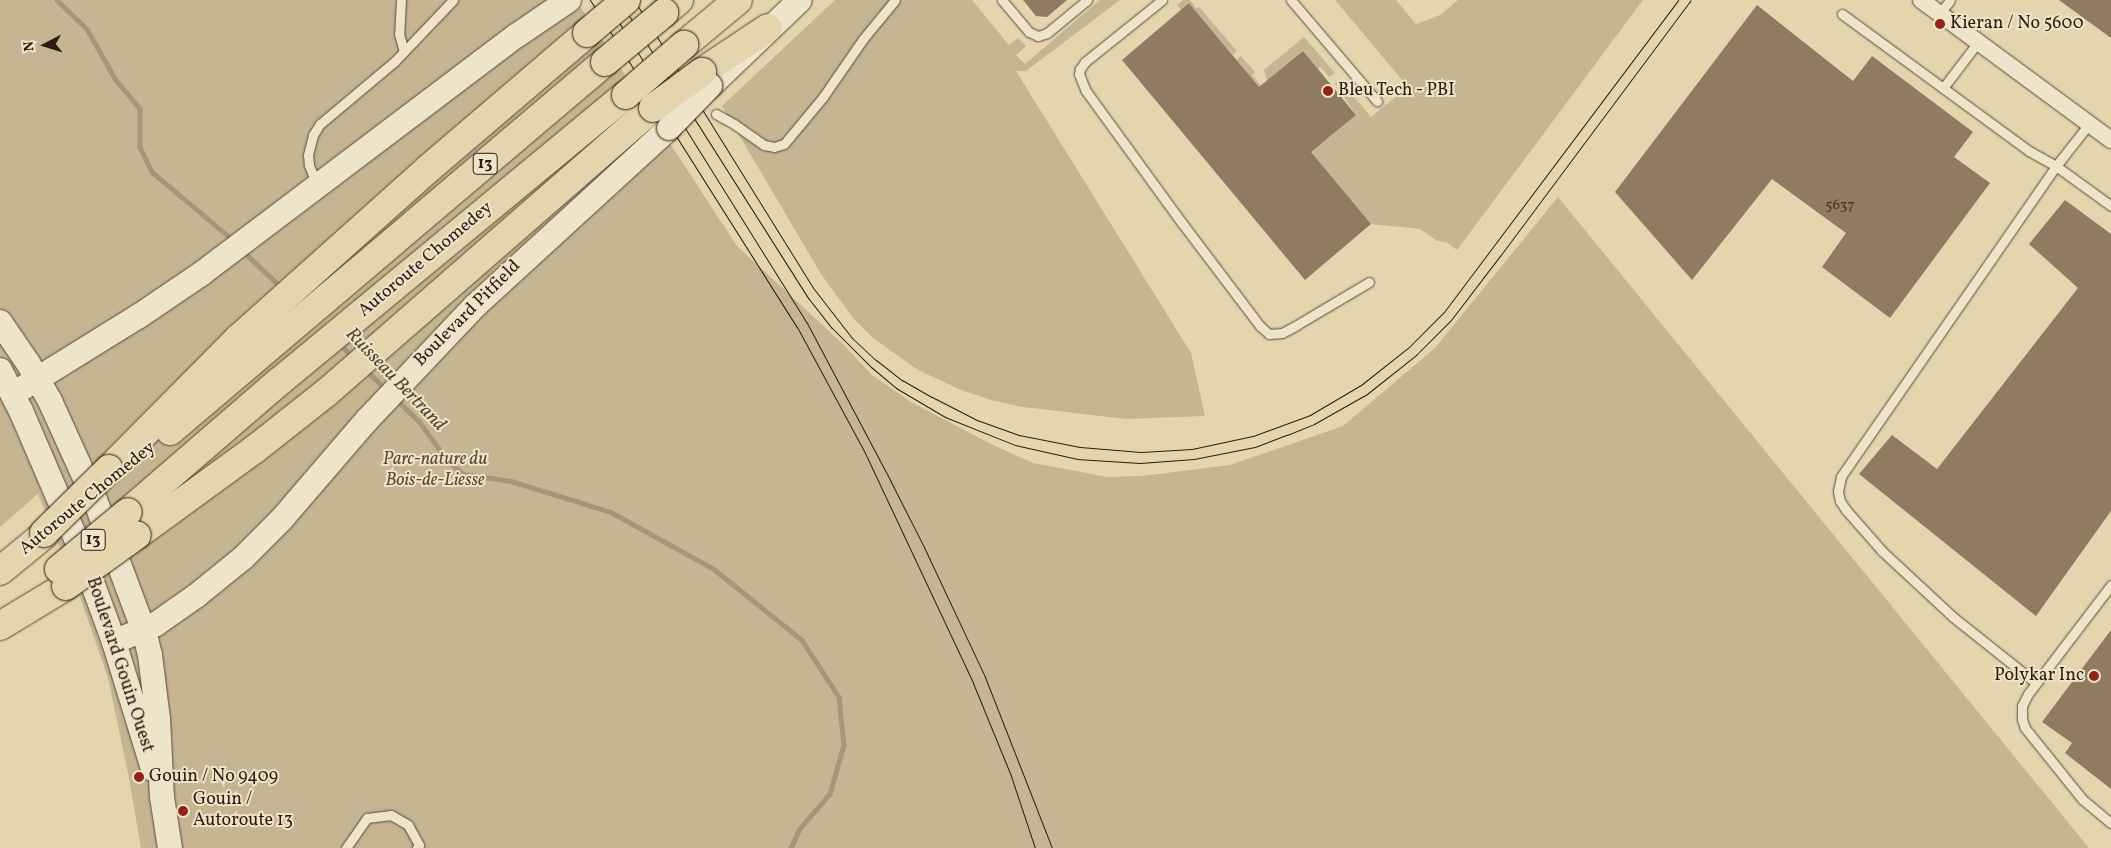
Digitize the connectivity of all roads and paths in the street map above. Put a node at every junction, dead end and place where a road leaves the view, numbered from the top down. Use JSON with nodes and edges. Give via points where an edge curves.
{"nodes":[{"id":1,"x":401,"y":0,"type":"edge"},
{"id":2,"x":453,"y":0,"type":"edge"},
{"id":3,"x":626,"y":0,"type":"edge"},
{"id":4,"x":738,"y":0,"type":"edge"},
{"id":5,"x":800,"y":0,"type":"edge"},
{"id":6,"x":895,"y":0,"type":"edge"},
{"id":7,"x":1002,"y":0,"type":"edge"},
{"id":8,"x":1087,"y":0,"type":"edge"},
{"id":9,"x":1162,"y":0,"type":"edge"},
{"id":10,"x":1291,"y":0,"type":"edge"},
{"id":11,"x":1921,"y":0,"type":"edge"},
{"id":12,"x":1950,"y":0,"type":"edge"},
{"id":13,"x":568,"y":1,"type":"edge"},
{"id":14,"x":672,"y":6,"type":"edge"},
{"id":15,"x":1940,"y":13,"type":"junction"},
{"id":16,"x":1842,"y":14,"type":"dead end"},
{"id":17,"x":768,"y":28,"type":"joint"},
{"id":18,"x":1978,"y":42,"type":"junction"},
{"id":19,"x":404,"y":51,"type":"junction"},
{"id":20,"x":1944,"y":88,"type":"junction"},
{"id":21,"x":1377,"y":101,"type":"dead end"},
{"id":22,"x":716,"y":114,"type":"dead end"},
{"id":23,"x":2089,"y":124,"type":"junction"},
{"id":24,"x":648,"y":130,"type":"junction"},
{"id":25,"x":2111,"y":140,"type":"edge"},
{"id":26,"x":2056,"y":166,"type":"junction"},
{"id":27,"x":318,"y":187,"type":"junction"},
{"id":28,"x":2111,"y":206,"type":"edge"},
{"id":29,"x":1369,"y":282,"type":"dead end"},
{"id":30,"x":0,"y":322,"type":"edge"},
{"id":31,"x":248,"y":347,"type":"junction"},
{"id":32,"x":0,"y":370,"type":"edge"},
{"id":33,"x":38,"y":379,"type":"junction"},
{"id":34,"x":8,"y":398,"type":"junction"},
{"id":35,"x":132,"y":523,"type":"junction"},
{"id":36,"x":0,"y":571,"type":"edge"},
{"id":37,"x":63,"y":577,"type":"junction"},
{"id":38,"x":2111,"y":585,"type":"edge"},
{"id":39,"x":0,"y":618,"type":"edge"},
{"id":40,"x":0,"y":626,"type":"edge"},
{"id":41,"x":144,"y":631,"type":"junction"},
{"id":42,"x":114,"y":642,"type":"junction"},
{"id":43,"x":2036,"y":683,"type":"junction"},
{"id":44,"x":162,"y":797,"type":"junction"},
{"id":45,"x":2111,"y":823,"type":"edge"},
{"id":46,"x":170,"y":848,"type":"edge"},
{"id":47,"x":346,"y":848,"type":"edge"},
{"id":48,"x":417,"y":848,"type":"edge"}],
"edges":[{"from":1,"to":19,"type":"lane","via":[[399,34]]},
{"from":2,"to":19,"type":"lane"},
{"from":3,"to":31,"type":"highway","bridge":true,"via":[[344,244]]},
{"from":4,"to":35,"type":"highway","name":"Autoroute Chomedey","number":"13","bridge":true,"via":[[280,381]]},
{"from":5,"to":17,"type":"main road"},
{"from":6,"to":22,"type":"lane","via":[[784,144],[764,145]]},
{"from":7,"to":8,"type":"lane","via":[[1025,27],[1038,36],[1047,33]]},
{"from":9,"to":29,"type":"lane","via":[[1085,62],[1079,74],[1086,91],[1182,223],[1269,334],[1282,333]]},
{"from":10,"to":21,"type":"lane"},
{"from":11,"to":15,"type":"street"},
{"from":12,"to":15,"type":"lane"},
{"from":13,"to":27,"type":"main road","via":[[516,36]]},
{"from":14,"to":31,"type":"highway","name":"Autoroute Chomedey","number":"13","bridge":true,"via":[[365,265]]},
{"from":15,"to":18,"type":"street"},
{"from":16,"to":20,"type":"lane"},
{"from":17,"to":24,"type":"highway","bridge":true},
{"from":18,"to":20,"type":"lane"},
{"from":18,"to":23,"type":"street"},
{"from":19,"to":27,"type":"lane","via":[[320,124],[313,135],[308,155]]},
{"from":20,"to":26,"type":"lane","via":[[2029,151]]},
{"from":23,"to":25,"type":"street"},
{"from":23,"to":26,"type":"lane"},
{"from":24,"to":35,"type":"highway","via":[[416,314],[307,408]]},
{"from":24,"to":41,"type":"main road","name":"Boulevard Pitfield","via":[[438,344],[243,558],[196,596]]},
{"from":26,"to":28,"type":"lane"},
{"from":26,"to":43,"type":"lane","via":[[1841,477],[1838,491],[1846,510],[1882,551],[1953,617]]},
{"from":27,"to":33,"type":"main road","via":[[201,274]]},
{"from":30,"to":33,"type":"main road","name":"Boulevard Gouin Ouest"},
{"from":31,"to":36,"type":"highway","name":"Autoroute Chomedey","number":"13","bridge":true,"via":[[112,474]]},
{"from":32,"to":34,"type":"main road","name":"Boulevard Gouin Ouest"},
{"from":33,"to":34,"type":"main road"},
{"from":33,"to":41,"type":"main road","name":"Boulevard Gouin Ouest","via":[[95,500]]},
{"from":34,"to":42,"type":"main road","name":"Boulevard Gouin Ouest","via":[[62,505]]},
{"from":35,"to":37,"type":"highway","name":"Autoroute Chomedey","number":"13","bridge":true},
{"from":37,"to":39,"type":"highway","name":"Autoroute Chomedey","number":"13"},
{"from":37,"to":40,"type":"highway"},
{"from":38,"to":43,"type":"lane"},
{"from":41,"to":42,"type":"main road","name":"Boulevard Pitfield"},
{"from":41,"to":44,"type":"main road","name":"Boulevard Gouin Ouest","via":[[158,719]]},
{"from":42,"to":44,"type":"main road","name":"Boulevard Gouin Ouest"},
{"from":43,"to":45,"type":"lane","via":[[2022,706],[2025,728],[2082,799]]},
{"from":44,"to":46,"type":"main road","name":"Boulevard Gouin Ouest"},
{"from":47,"to":48,"type":"lane","via":[[367,818],[390,814],[408,824],[419,845]]}]}
